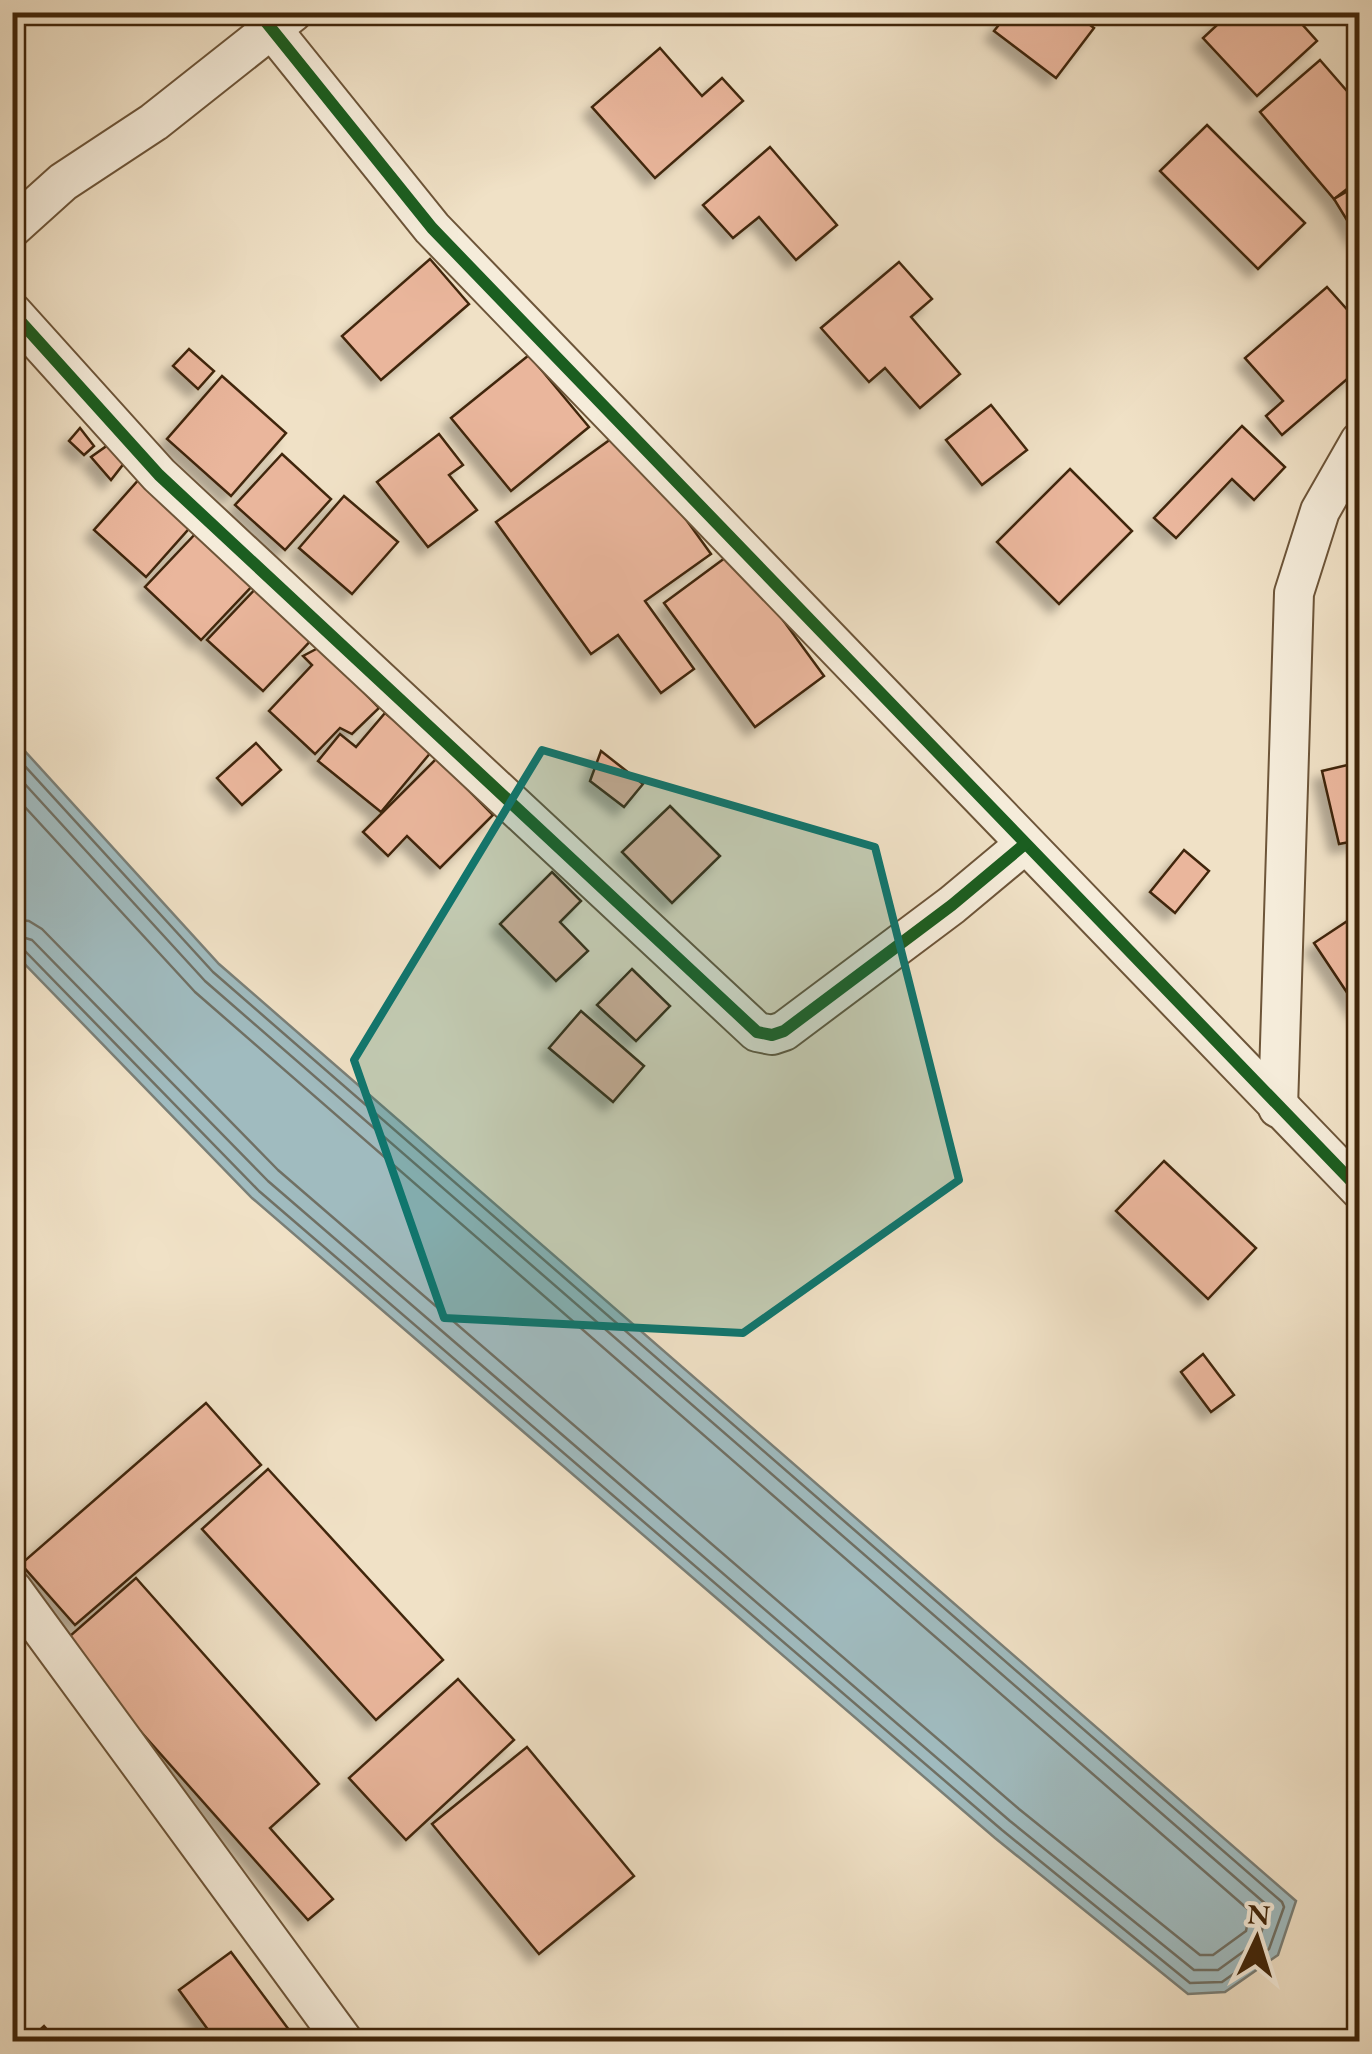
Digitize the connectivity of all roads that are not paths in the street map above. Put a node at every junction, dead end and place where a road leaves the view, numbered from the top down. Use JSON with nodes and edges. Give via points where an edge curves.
{"nodes":[{"id":1,"x":274,"y":18,"type":"edge"},
{"id":2,"x":12,"y":228,"type":"edge"},
{"id":3,"x":12,"y":312,"type":"edge"},
{"id":4,"x":1360,"y":441,"type":"edge"},
{"id":5,"x":1024,"y":844,"type":"junction"},
{"id":6,"x":1278,"y":1108,"type":"junction"},
{"id":7,"x":1360,"y":1190,"type":"edge"},
{"id":8,"x":12,"y":1589,"type":"edge"},
{"id":9,"x":344,"y":2042,"type":"edge"}],
"edges":[{"from":1,"to":2,"type":"street","via":[[154,122],[63,182]]},
{"from":1,"to":5,"type":"street","via":[[432,228]]},
{"from":3,"to":5,"type":"street","via":[[159,475],[757,1032],[784,1031]]},
{"from":4,"to":6,"type":"street","via":[[1320,511],[1294,593]]},
{"from":5,"to":6,"type":"street"},
{"from":6,"to":7,"type":"street"},
{"from":8,"to":9,"type":"street"}]}
